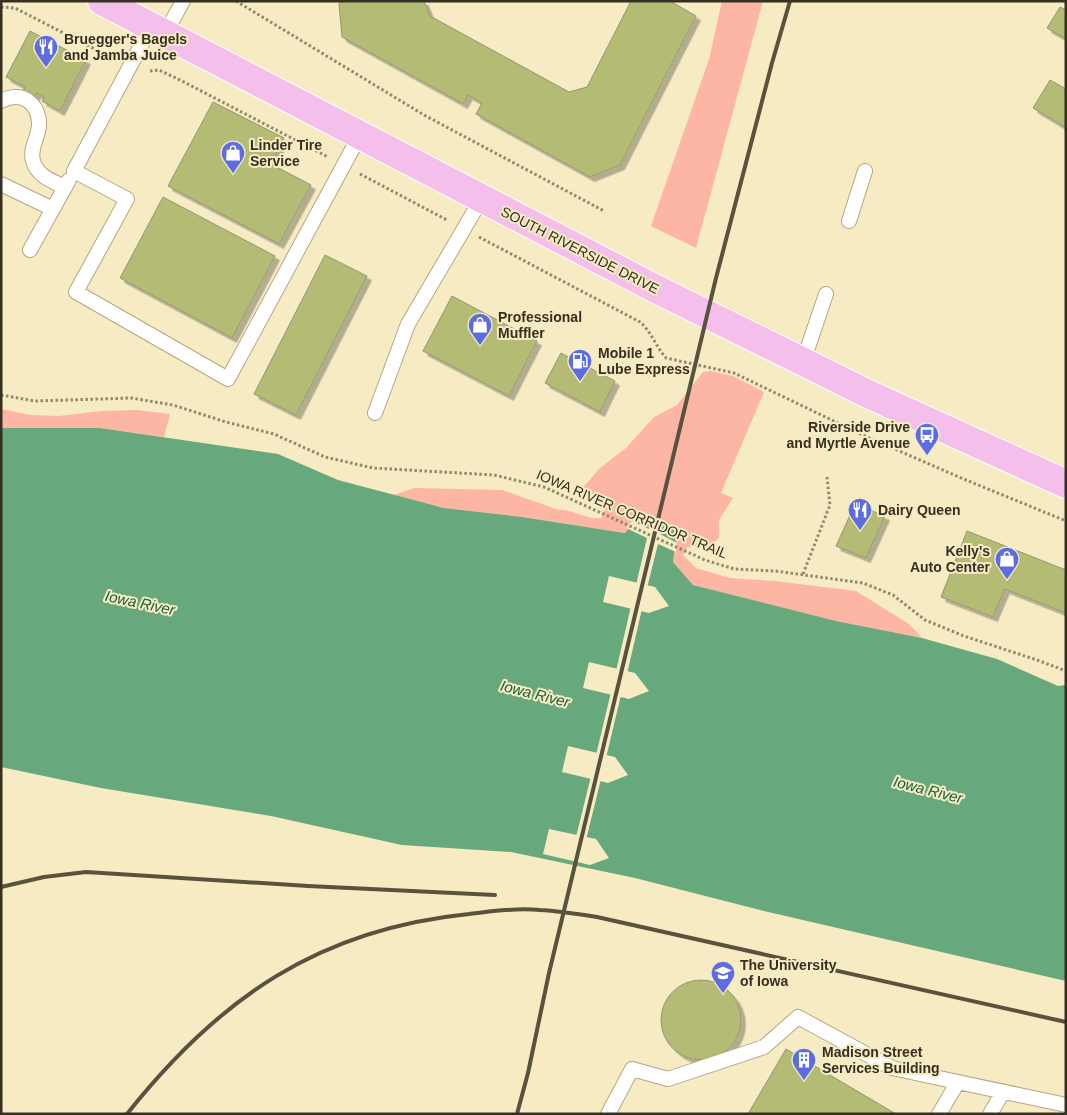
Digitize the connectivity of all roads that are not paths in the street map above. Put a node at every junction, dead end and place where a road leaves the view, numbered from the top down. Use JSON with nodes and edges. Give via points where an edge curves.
{"nodes":[{"id":1,"x":102,"y":1,"type":"edge"},
{"id":2,"x":183,"y":1,"type":"edge"},
{"id":3,"x":158,"y":30,"type":"junction"},
{"id":4,"x":1,"y":101,"type":"edge"},
{"id":5,"x":360,"y":135,"type":"junction"},
{"id":6,"x":74,"y":170,"type":"junction"},
{"id":7,"x":865,"y":171,"type":"dead end"},
{"id":8,"x":1,"y":174,"type":"edge"},
{"id":9,"x":4,"y":186,"type":"edge"},
{"id":10,"x":65,"y":187,"type":"junction"},
{"id":11,"x":482,"y":198,"type":"junction"},
{"id":12,"x":53,"y":209,"type":"junction"},
{"id":13,"x":849,"y":221,"type":"dead end"},
{"id":14,"x":30,"y":250,"type":"dead end"},
{"id":15,"x":826,"y":294,"type":"dead end"},
{"id":16,"x":803,"y":362,"type":"junction"},
{"id":17,"x":375,"y":413,"type":"dead end"},
{"id":18,"x":1066,"y":484,"type":"edge"},
{"id":19,"x":958,"y":1082,"type":"junction"},
{"id":20,"x":1003,"y":1092,"type":"junction"},
{"id":21,"x":1066,"y":1105,"type":"edge"},
{"id":22,"x":608,"y":1114,"type":"edge"},
{"id":23,"x":939,"y":1114,"type":"edge"},
{"id":24,"x":990,"y":1114,"type":"edge"}],
"edges":[{"from":1,"to":3,"type":"main road","name":"SOUTH RIVERSIDE DRIVE"},
{"from":2,"to":3,"type":"lane"},
{"from":3,"to":5,"type":"main road","name":"SOUTH RIVERSIDE DRIVE"},
{"from":3,"to":6,"type":"lane"},
{"from":4,"to":10,"type":"lane","via":[[17,97],[34,106],[40,126],[32,160],[40,174]]},
{"from":5,"to":6,"type":"lane","via":[[228,379],[76,292],[127,199]]},
{"from":5,"to":11,"type":"main road","name":"SOUTH RIVERSIDE DRIVE"},
{"from":6,"to":10,"type":"lane"},
{"from":7,"to":13,"type":"lane"},
{"from":8,"to":9,"type":"lane"},
{"from":9,"to":12,"type":"lane"},
{"from":10,"to":12,"type":"lane"},
{"from":11,"to":16,"type":"main road","name":"SOUTH RIVERSIDE DRIVE"},
{"from":11,"to":17,"type":"lane","via":[[408,324]]},
{"from":12,"to":14,"type":"lane"},
{"from":15,"to":16,"type":"lane"},
{"from":16,"to":18,"type":"main road","name":"SOUTH RIVERSIDE DRIVE"},
{"from":19,"to":20,"type":"lane"},
{"from":19,"to":22,"type":"lane","via":[[892,1068],[798,1017],[764,1047],[668,1079],[632,1069]]},
{"from":19,"to":23,"type":"lane"},
{"from":20,"to":21,"type":"lane"},
{"from":20,"to":24,"type":"lane"}]}
